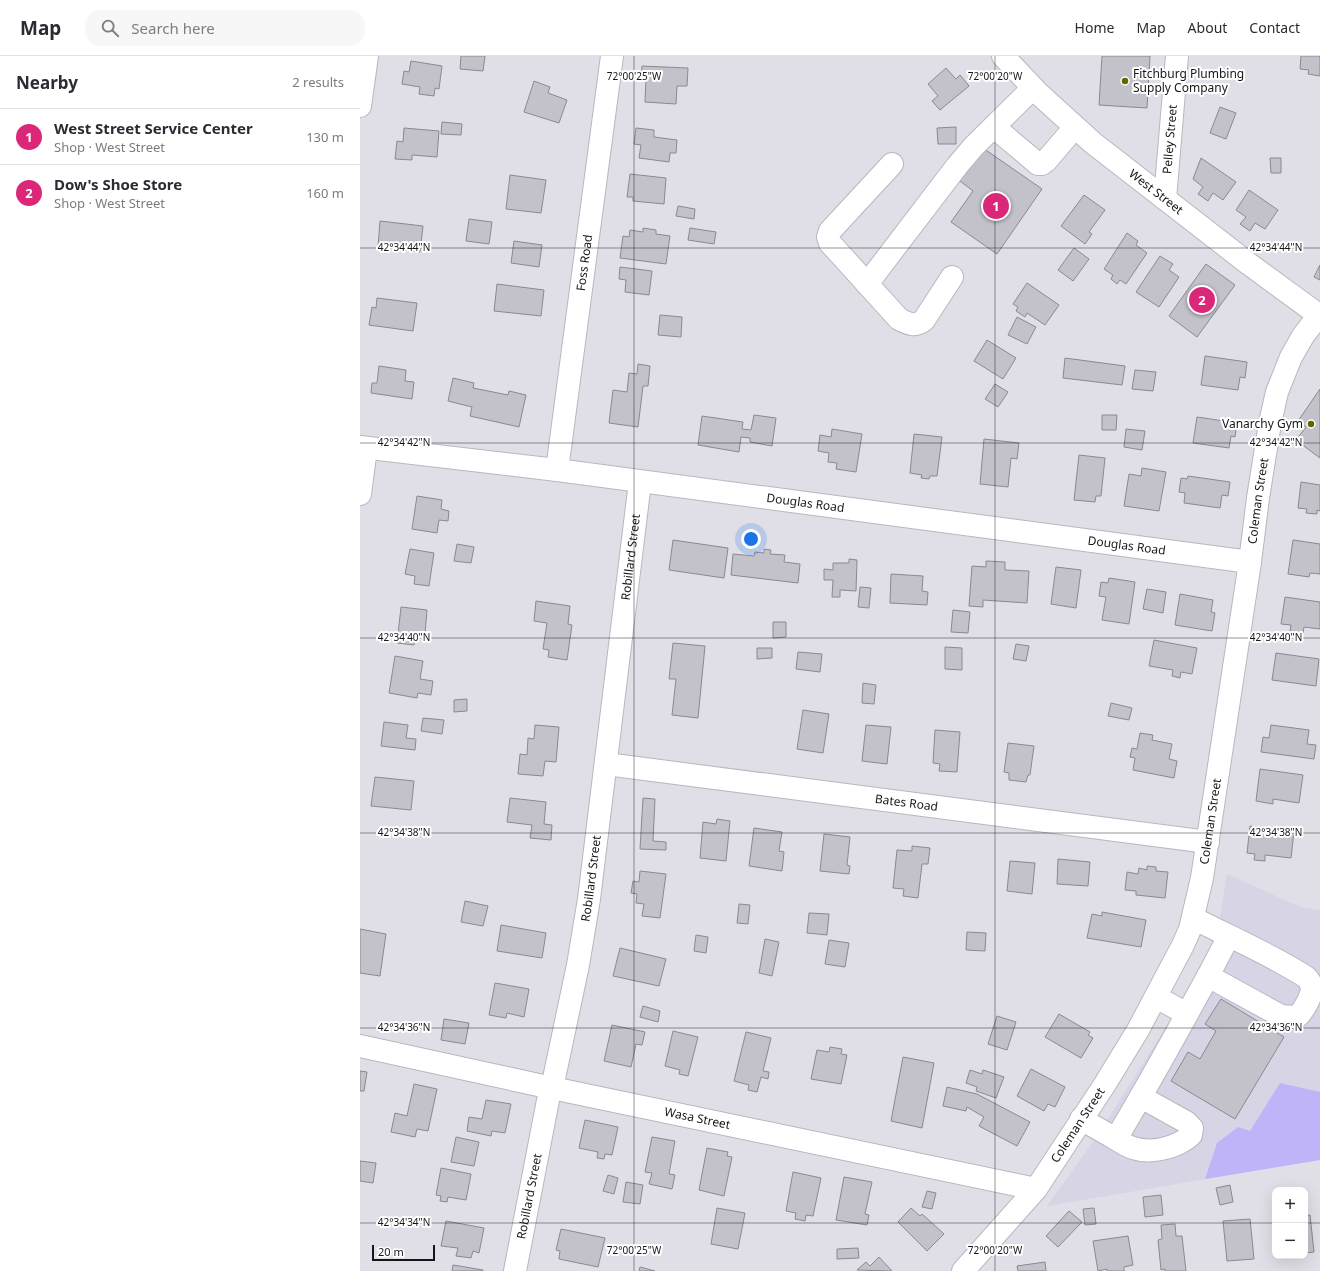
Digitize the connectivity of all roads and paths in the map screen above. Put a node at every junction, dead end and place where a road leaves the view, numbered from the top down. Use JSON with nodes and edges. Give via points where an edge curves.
{"nodes":[{"id":1,"x":367,"y":56,"type":"edge"},
{"id":2,"x":612,"y":56,"type":"edge"},
{"id":3,"x":1003,"y":56,"type":"edge"},
{"id":4,"x":1177,"y":56,"type":"edge"},
{"id":5,"x":1033,"y":88,"type":"junction"},
{"id":6,"x":360,"y":106,"type":"edge"},
{"id":7,"x":994,"y":127,"type":"junction"},
{"id":8,"x":1075,"y":127,"type":"junction"},
{"id":9,"x":892,"y":164,"type":"dead end"},
{"id":10,"x":1165,"y":199,"type":"junction"},
{"id":11,"x":952,"y":277,"type":"dead end"},
{"id":12,"x":867,"y":284,"type":"junction"},
{"id":13,"x":1319,"y":316,"type":"edge"},
{"id":14,"x":363,"y":447,"type":"edge"},
{"id":15,"x":557,"y":470,"type":"junction"},
{"id":16,"x":640,"y":482,"type":"junction"},
{"id":17,"x":360,"y":494,"type":"edge"},
{"id":18,"x":1250,"y":562,"type":"junction"},
{"id":19,"x":606,"y":764,"type":"junction"},
{"id":20,"x":1208,"y":842,"type":"junction"},
{"id":21,"x":1192,"y":918,"type":"junction"},
{"id":22,"x":1229,"y":936,"type":"junction"},
{"id":23,"x":1208,"y":976,"type":"junction"},
{"id":24,"x":1156,"y":997,"type":"junction"},
{"id":25,"x":1187,"y":1014,"type":"junction"},
{"id":26,"x":360,"y":1046,"type":"edge"},
{"id":27,"x":552,"y":1088,"type":"junction"},
{"id":28,"x":1141,"y":1097,"type":"junction"},
{"id":29,"x":1081,"y":1119,"type":"junction"},
{"id":30,"x":1116,"y":1139,"type":"junction"},
{"id":31,"x":1036,"y":1189,"type":"junction"},
{"id":32,"x":515,"y":1271,"type":"edge"},
{"id":33,"x":963,"y":1271,"type":"edge"}],
"edges":[{"from":1,"to":6,"type":"street"},
{"from":2,"to":15,"type":"street","name":"Foss Road"},
{"from":3,"to":5,"type":"street","name":"West Street"},
{"from":4,"to":10,"type":"street","name":"Pelley Street"},
{"from":5,"to":7,"type":"street"},
{"from":5,"to":8,"type":"street","name":"West Street"},
{"from":7,"to":8,"type":"street","via":[[1038,164],[1046,161]]},
{"from":7,"to":12,"type":"street","via":[[957,166]]},
{"from":8,"to":10,"type":"street","name":"West Street"},
{"from":9,"to":12,"type":"street","via":[[830,231],[828,237],[830,243]]},
{"from":10,"to":13,"type":"street","name":"West Street"},
{"from":11,"to":12,"type":"street","via":[[924,320],[914,325],[899,319]]},
{"from":13,"to":18,"type":"street","name":"Coleman Street","via":[[1291,357],[1277,392],[1258,498]]},
{"from":14,"to":15,"type":"street","name":"Douglas Road"},
{"from":14,"to":17,"type":"street"},
{"from":15,"to":16,"type":"street","name":"Douglas Road"},
{"from":16,"to":18,"type":"street","name":"Douglas Road"},
{"from":16,"to":19,"type":"street","name":"Robillard Street"},
{"from":18,"to":20,"type":"street","name":"Coleman Street"},
{"from":19,"to":20,"type":"street","name":"Bates Road"},
{"from":19,"to":27,"type":"street","name":"Robillard Street","via":[[589,899]]},
{"from":20,"to":21,"type":"street","name":"Coleman Street"},
{"from":21,"to":22,"type":"street"},
{"from":21,"to":24,"type":"street","name":"Coleman Street","via":[[1183,945]]},
{"from":22,"to":23,"type":"street"},
{"from":22,"to":23,"type":"street","via":[[1306,977],[1312,989],[1301,1014],[1294,1017],[1281,1016]]},
{"from":23,"to":25,"type":"street"},
{"from":24,"to":25,"type":"street"},
{"from":24,"to":29,"type":"street","name":"Coleman Street"},
{"from":25,"to":28,"type":"street"},
{"from":26,"to":27,"type":"street","name":"Wasa Street"},
{"from":27,"to":31,"type":"street","name":"Wasa Street"},
{"from":27,"to":32,"type":"street","name":"Robillard Street"},
{"from":28,"to":30,"type":"street"},
{"from":28,"to":30,"type":"street","via":[[1186,1122],[1192,1128],[1191,1135],[1181,1143],[1151,1150],[1132,1148]]},
{"from":29,"to":30,"type":"street"},
{"from":29,"to":31,"type":"street","name":"Coleman Street"},
{"from":31,"to":33,"type":"street","name":"Coleman Street"}]}
